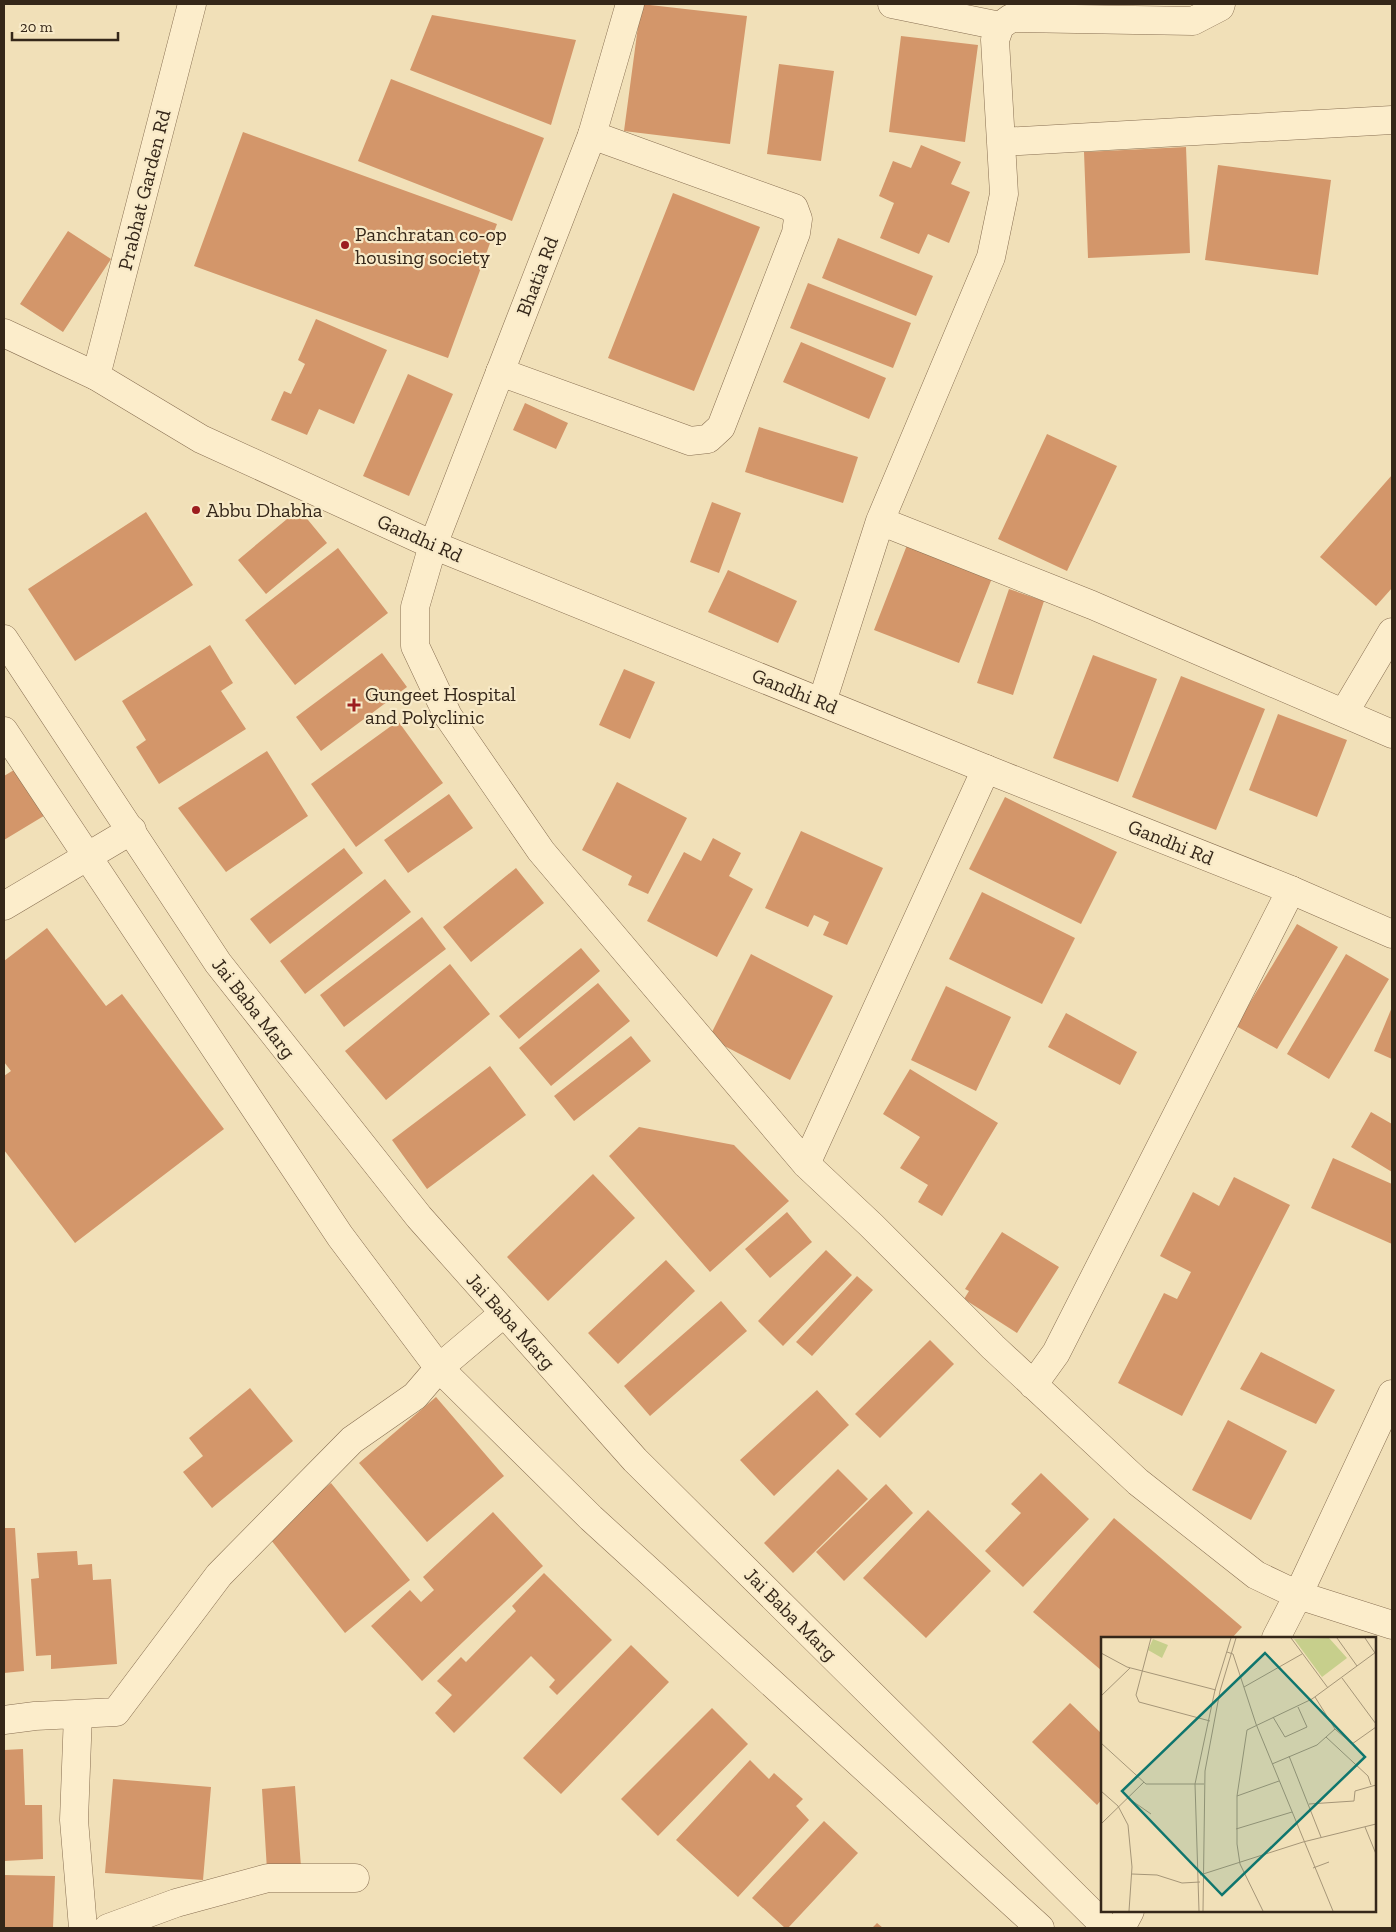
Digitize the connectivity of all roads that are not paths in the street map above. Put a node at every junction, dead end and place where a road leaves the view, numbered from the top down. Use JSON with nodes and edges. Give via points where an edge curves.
{"nodes":[{"id":1,"x":192,"y":4,"type":"edge"},
{"id":2,"x":630,"y":4,"type":"edge"},
{"id":3,"x":892,"y":4,"type":"edge"},
{"id":4,"x":1221,"y":4,"type":"edge"},
{"id":5,"x":1000,"y":26,"type":"junction"},
{"id":6,"x":1392,"y":120,"type":"edge"},
{"id":7,"x":592,"y":135,"type":"junction"},
{"id":8,"x":1001,"y":142,"type":"junction"},
{"id":9,"x":4,"y":334,"type":"edge"},
{"id":10,"x":500,"y":372,"type":"junction"},
{"id":11,"x":96,"y":376,"type":"junction"},
{"id":12,"x":880,"y":522,"type":"junction"},
{"id":13,"x":433,"y":545,"type":"junction"},
{"id":14,"x":1392,"y":632,"type":"edge"},
{"id":15,"x":4,"y":639,"type":"edge"},
{"id":16,"x":822,"y":702,"type":"junction"},
{"id":17,"x":1344,"y":713,"type":"junction"},
{"id":18,"x":4,"y":731,"type":"edge"},
{"id":19,"x":1392,"y":734,"type":"edge"},
{"id":20,"x":986,"y":769,"type":"junction"},
{"id":21,"x":132,"y":830,"type":"junction"},
{"id":22,"x":87,"y":855,"type":"junction"},
{"id":23,"x":1291,"y":890,"type":"junction"},
{"id":24,"x":4,"y":906,"type":"edge"},
{"id":25,"x":1392,"y":934,"type":"edge"},
{"id":26,"x":806,"y":1164,"type":"junction"},
{"id":27,"x":504,"y":1313,"type":"junction"},
{"id":28,"x":439,"y":1368,"type":"junction"},
{"id":29,"x":1033,"y":1385,"type":"junction"},
{"id":30,"x":1392,"y":1394,"type":"edge"},
{"id":31,"x":1298,"y":1596,"type":"junction"},
{"id":32,"x":1392,"y":1625,"type":"edge"},
{"id":33,"x":1277,"y":1637,"type":"edge"},
{"id":34,"x":78,"y":1714,"type":"junction"},
{"id":35,"x":4,"y":1720,"type":"edge"},
{"id":36,"x":355,"y":1878,"type":"dead end"},
{"id":37,"x":1129,"y":1912,"type":"edge"},
{"id":38,"x":83,"y":1928,"type":"edge"},
{"id":39,"x":108,"y":1928,"type":"edge"},
{"id":40,"x":1040,"y":1928,"type":"edge"},
{"id":41,"x":1107,"y":1928,"type":"edge"},
{"id":42,"x":1121,"y":1928,"type":"edge"}],
"edges":[{"from":1,"to":11,"type":"street","name":"Prabhat Garden Rd"},
{"from":2,"to":7,"type":"street","name":"Bhatia Rd"},
{"from":3,"to":5,"type":"street"},
{"from":4,"to":5,"type":"street","via":[[1193,21],[1011,18]]},
{"from":5,"to":8,"type":"street","via":[[995,40]]},
{"from":6,"to":8,"type":"street"},
{"from":7,"to":10,"type":"street","name":"Bhatia Rd"},
{"from":7,"to":10,"type":"street","via":[[794,208],[798,219],[796,233],[725,418],[721,427],[708,439],[690,441]]},
{"from":8,"to":12,"type":"street","via":[[1004,194],[991,257]]},
{"from":9,"to":11,"type":"street","name":"Gandhi Rd"},
{"from":10,"to":13,"type":"street","name":"Bhatia Rd"},
{"from":11,"to":13,"type":"street","name":"Gandhi Rd","via":[[201,439]]},
{"from":12,"to":16,"type":"street"},
{"from":12,"to":17,"type":"street","via":[[1092,604]]},
{"from":13,"to":16,"type":"street","name":"Gandhi Rd"},
{"from":13,"to":26,"type":"street","name":"Bhatia Rd","via":[[415,607],[415,646],[448,716],[542,851]]},
{"from":14,"to":17,"type":"street"},
{"from":15,"to":21,"type":"street","name":"Jai Baba Marg"},
{"from":16,"to":20,"type":"street","name":"Gandhi Rd"},
{"from":17,"to":19,"type":"street"},
{"from":18,"to":22,"type":"street"},
{"from":20,"to":23,"type":"street","name":"Gandhi Rd"},
{"from":20,"to":26,"type":"street"},
{"from":21,"to":22,"type":"street"},
{"from":21,"to":27,"type":"street","name":"Jai Baba Marg","via":[[218,963],[419,1218]]},
{"from":22,"to":24,"type":"street"},
{"from":22,"to":28,"type":"street","via":[[340,1236]]},
{"from":23,"to":25,"type":"street","name":"Gandhi Rd"},
{"from":23,"to":29,"type":"street","via":[[1056,1353]]},
{"from":26,"to":29,"type":"street","name":"Bhatia Rd"},
{"from":27,"to":28,"type":"street"},
{"from":27,"to":41,"type":"street","name":"Jai Baba Marg","via":[[635,1460]]},
{"from":28,"to":34,"type":"street","via":[[415,1396],[352,1440],[219,1575],[116,1712]]},
{"from":28,"to":40,"type":"street","via":[[590,1518]]},
{"from":29,"to":31,"type":"street","name":"Bhatia Rd","via":[[1138,1482],[1256,1575]]},
{"from":30,"to":31,"type":"street"},
{"from":31,"to":32,"type":"street","name":"Bhatia Rd"},
{"from":31,"to":33,"type":"street"},
{"from":34,"to":35,"type":"street"},
{"from":34,"to":38,"type":"street","via":[[74,1820]]},
{"from":36,"to":39,"type":"street","via":[[268,1878],[176,1903]]},
{"from":37,"to":42,"type":"street"}]}
